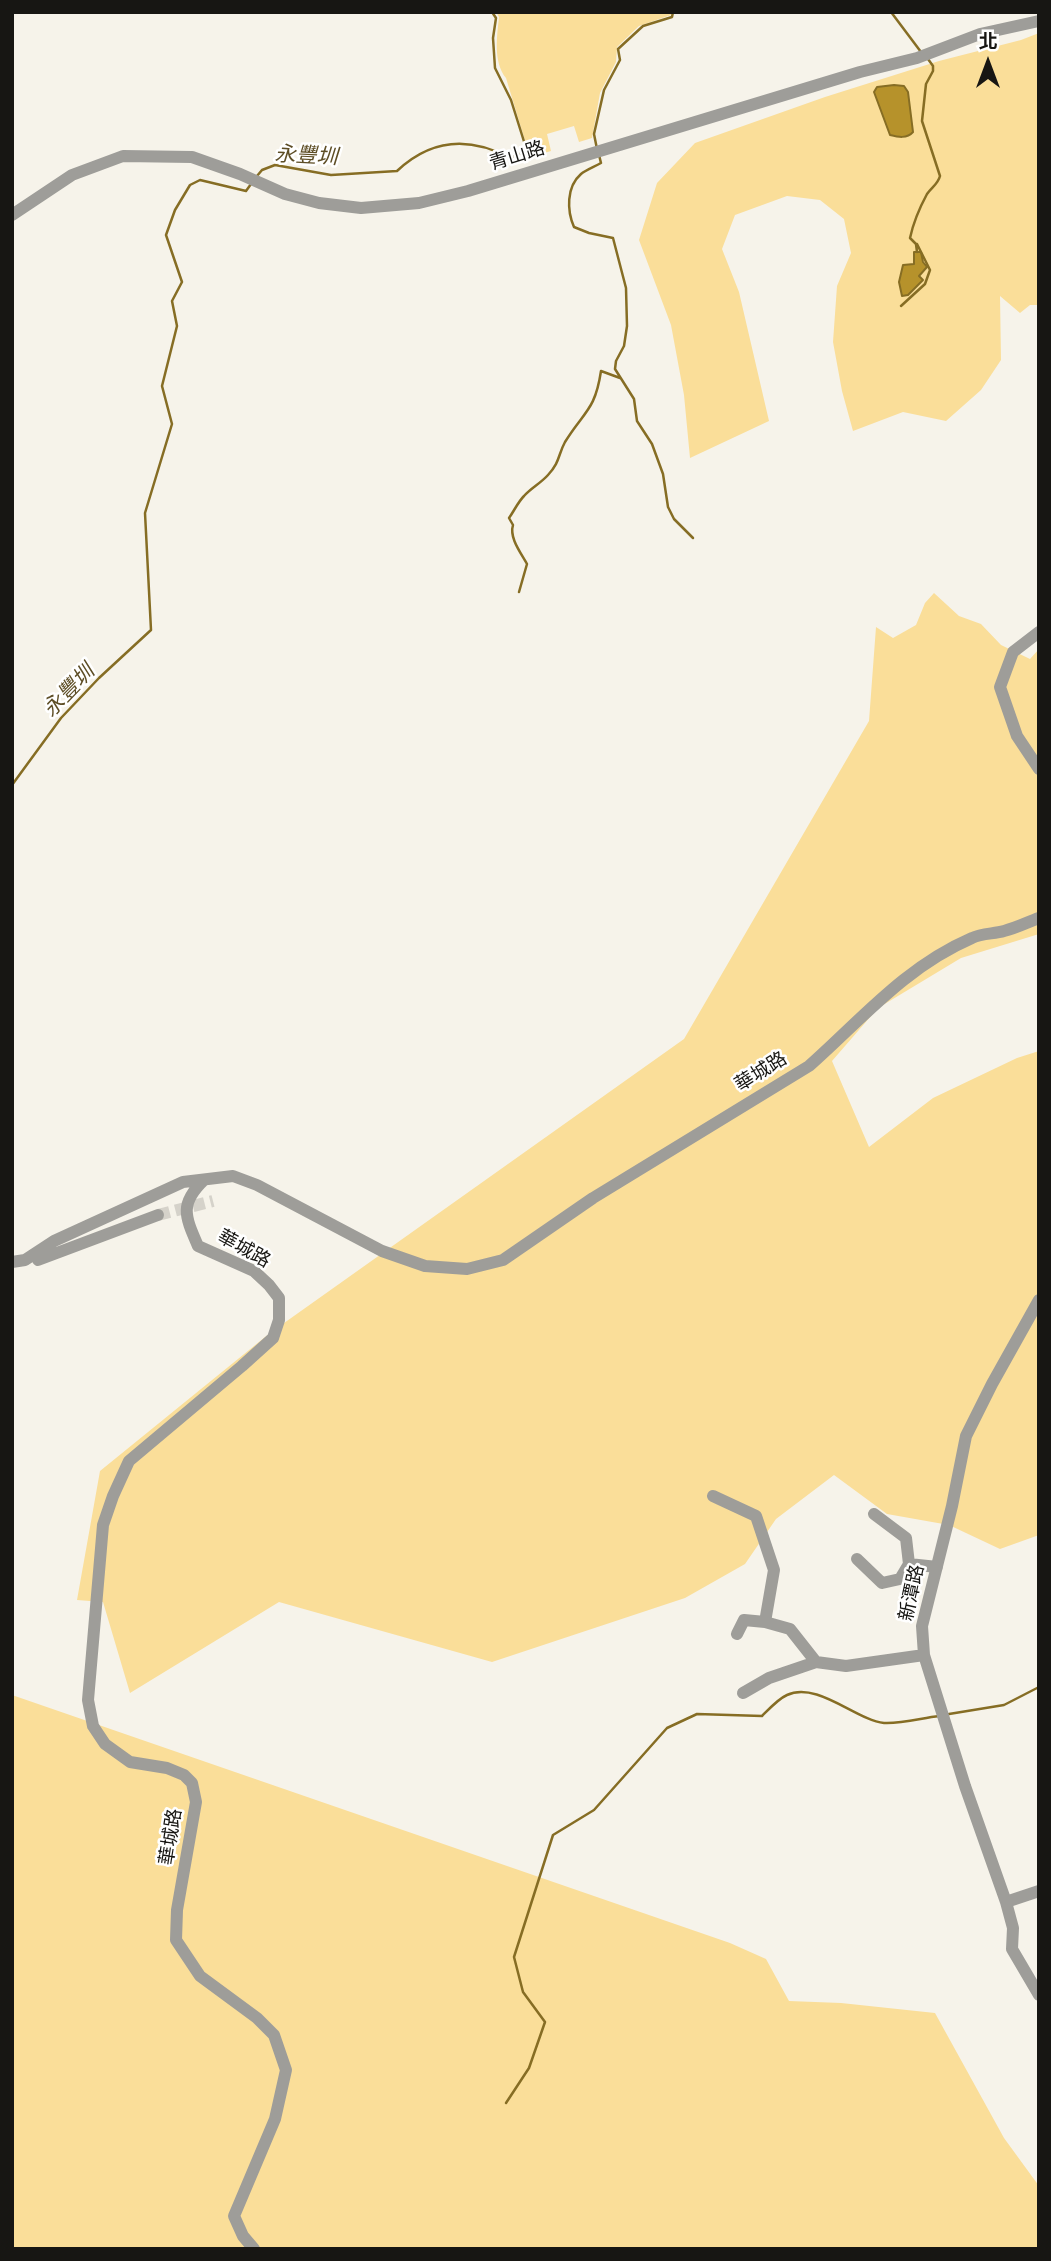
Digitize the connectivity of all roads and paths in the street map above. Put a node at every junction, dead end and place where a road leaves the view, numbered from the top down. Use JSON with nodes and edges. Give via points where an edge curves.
{"nodes":[{"id":1,"x":1039,"y":21,"type":"edge"},
{"id":2,"x":12,"y":215,"type":"edge"},
{"id":3,"x":1039,"y":632,"type":"edge"},
{"id":4,"x":1039,"y":769,"type":"edge"},
{"id":5,"x":1039,"y":918,"type":"edge"},
{"id":6,"x":204,"y":1180,"type":"junction"},
{"id":7,"x":158,"y":1215,"type":"tunnel mouth"},
{"id":8,"x":25,"y":1261,"type":"edge"},
{"id":9,"x":1039,"y":1300,"type":"edge"},
{"id":10,"x":713,"y":1496,"type":"dead end"},
{"id":11,"x":874,"y":1514,"type":"dead end"},
{"id":12,"x":857,"y":1559,"type":"dead end"},
{"id":13,"x":909,"y":1564,"type":"junction"},
{"id":14,"x":937,"y":1567,"type":"junction"},
{"id":15,"x":765,"y":1622,"type":"junction"},
{"id":16,"x":737,"y":1634,"type":"dead end"},
{"id":17,"x":923,"y":1655,"type":"junction"},
{"id":18,"x":816,"y":1662,"type":"junction"},
{"id":19,"x":743,"y":1693,"type":"dead end"},
{"id":20,"x":1039,"y":1891,"type":"edge"},
{"id":21,"x":1006,"y":1902,"type":"junction"},
{"id":22,"x":1039,"y":1995,"type":"edge"},
{"id":23,"x":254,"y":2249,"type":"edge"}],
"edges":[{"from":1,"to":2,"type":"street","name":"青山路","via":[[980,34],[917,58],[419,203],[360,208],[319,204],[192,158],[123,156],[72,174]]},
{"from":3,"to":4,"type":"street","via":[[1013,652],[1000,687],[1017,736]]},
{"from":5,"to":6,"type":"street","name":"華城路","via":[[974,937],[919,967],[808,1066],[593,1198],[503,1260],[467,1269],[425,1266],[352,1237],[257,1185],[233,1176]]},
{"from":6,"to":8,"type":"street","via":[[183,1182],[54,1241]]},
{"from":6,"to":23,"type":"street","name":"華城路","via":[[191,1193],[187,1208],[198,1246],[254,1272],[269,1285],[279,1298],[279,1320],[273,1338],[129,1461],[103,1525],[88,1700],[93,1726],[105,1744],[130,1762],[167,1768],[184,1774],[192,1783],[196,1802],[176,1940],[200,1976],[274,2035],[286,2070],[275,2119],[234,2216]]},
{"from":7,"to":8,"type":"street"},
{"from":9,"to":14,"type":"street","name":"新潭路","via":[[966,1436]]},
{"from":10,"to":15,"type":"street","via":[[756,1516],[774,1570]]},
{"from":11,"to":13,"type":"street","via":[[906,1538]]},
{"from":12,"to":13,"type":"street","via":[[882,1583],[900,1579]]},
{"from":13,"to":14,"type":"street"},
{"from":14,"to":17,"type":"street","name":"新潭路","via":[[922,1626]]},
{"from":15,"to":16,"type":"street","via":[[744,1620]]},
{"from":15,"to":18,"type":"street","via":[[790,1629]]},
{"from":17,"to":18,"type":"street","via":[[846,1666]]},
{"from":17,"to":21,"type":"street","name":"新潭路"},
{"from":18,"to":19,"type":"street","via":[[769,1678]]},
{"from":20,"to":21,"type":"street"},
{"from":21,"to":22,"type":"street","name":"新潭路","via":[[1013,1928],[1012,1949]]}]}
